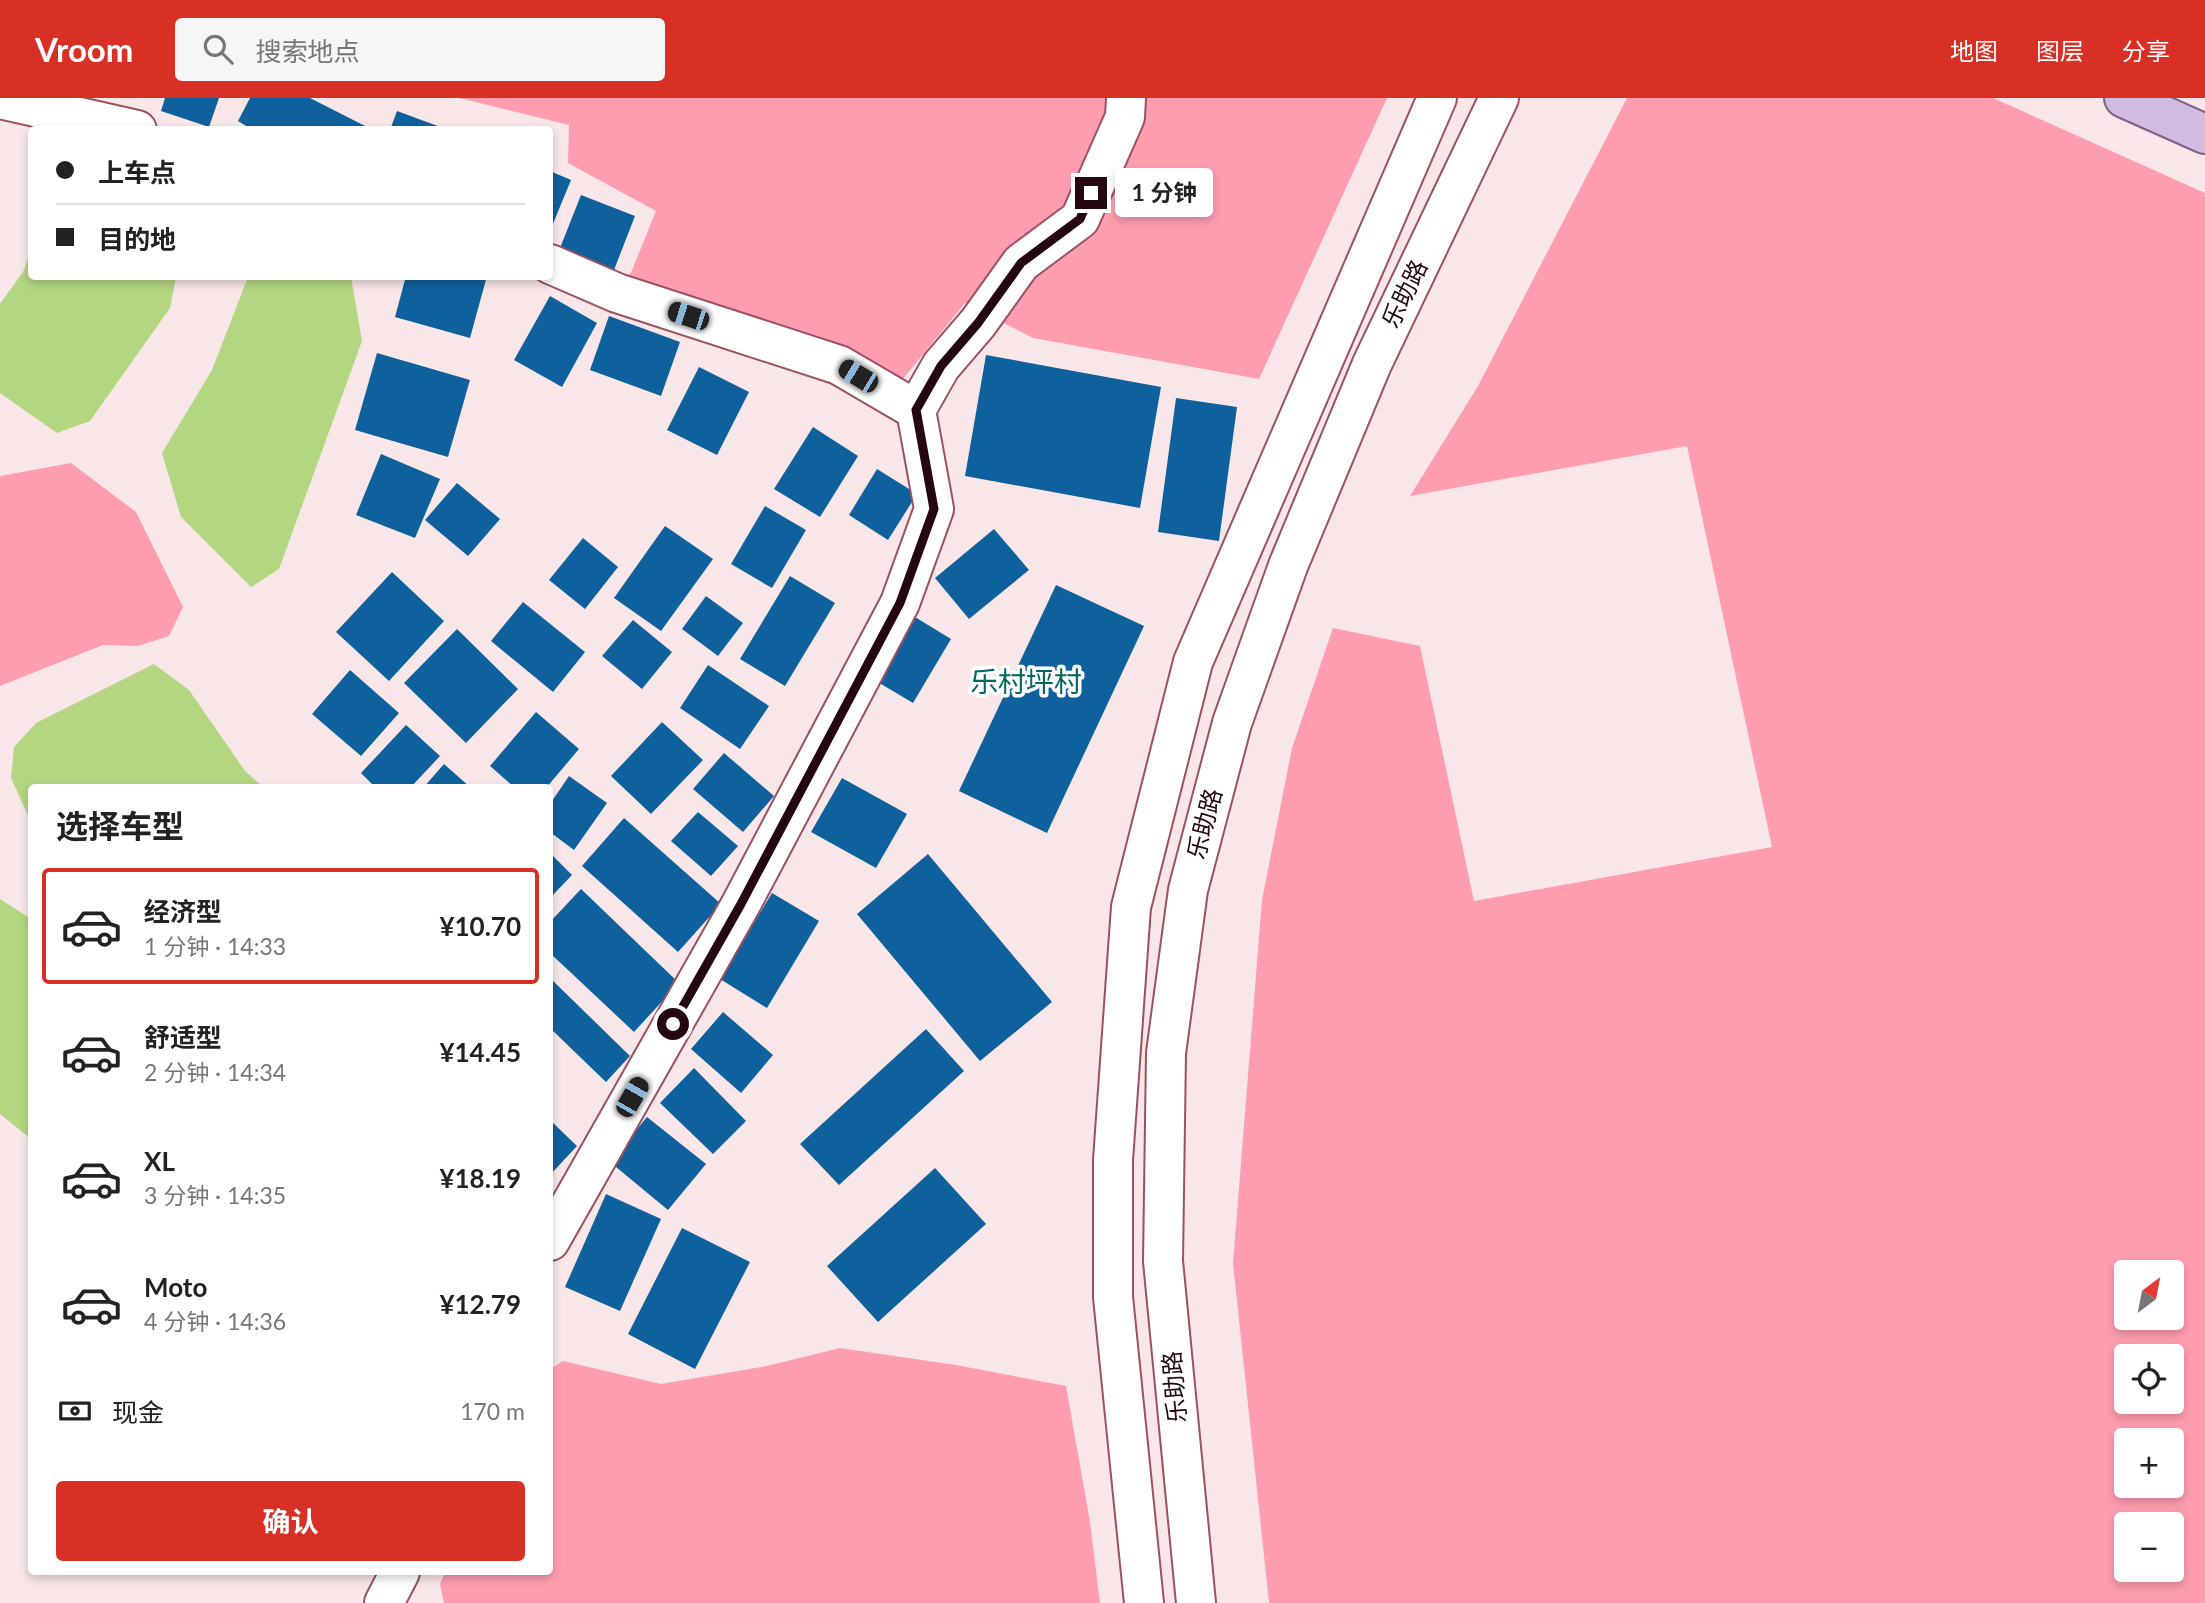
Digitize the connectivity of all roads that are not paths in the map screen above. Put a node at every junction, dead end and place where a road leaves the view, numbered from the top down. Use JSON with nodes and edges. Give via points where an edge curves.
{"nodes":[{"id":1,"x":1126,"y":98,"type":"edge"},
{"id":2,"x":1437,"y":98,"type":"edge"},
{"id":3,"x":1499,"y":98,"type":"edge"},
{"id":4,"x":2124,"y":98,"type":"edge"},
{"id":5,"x":0,"y":99,"type":"edge"},
{"id":6,"x":119,"y":126,"type":"edge"},
{"id":7,"x":2205,"y":134,"type":"edge"},
{"id":8,"x":553,"y":265,"type":"edge"},
{"id":9,"x":916,"y":410,"type":"junction"},
{"id":10,"x":553,"y":1236,"type":"edge"},
{"id":11,"x":400,"y":1575,"type":"edge"},
{"id":12,"x":403,"y":1575,"type":"edge"},
{"id":13,"x":384,"y":1603,"type":"edge"},
{"id":14,"x":413,"y":1603,"type":"edge"},
{"id":15,"x":1144,"y":1603,"type":"edge"},
{"id":16,"x":1196,"y":1603,"type":"edge"}],
"edges":[{"from":1,"to":9,"type":"street","via":[[1125,117],[1080,219],[1021,263],[941,366]]},
{"from":2,"to":15,"type":"street","name":"乐助路","via":[[1193,662],[1131,907],[1114,1160],[1113,1297]]},
{"from":3,"to":16,"type":"street","name":"乐助路","via":[[1372,363],[1288,566],[1232,723],[1188,890],[1166,1053],[1163,1261]]},
{"from":4,"to":7,"type":"main road"},
{"from":5,"to":6,"type":"street"},
{"from":8,"to":9,"type":"street","via":[[617,293],[839,365]]},
{"from":9,"to":10,"type":"street","via":[[934,509],[900,603],[741,904]]},
{"from":11,"to":13,"type":"street"},
{"from":12,"to":14,"type":"street"}]}
